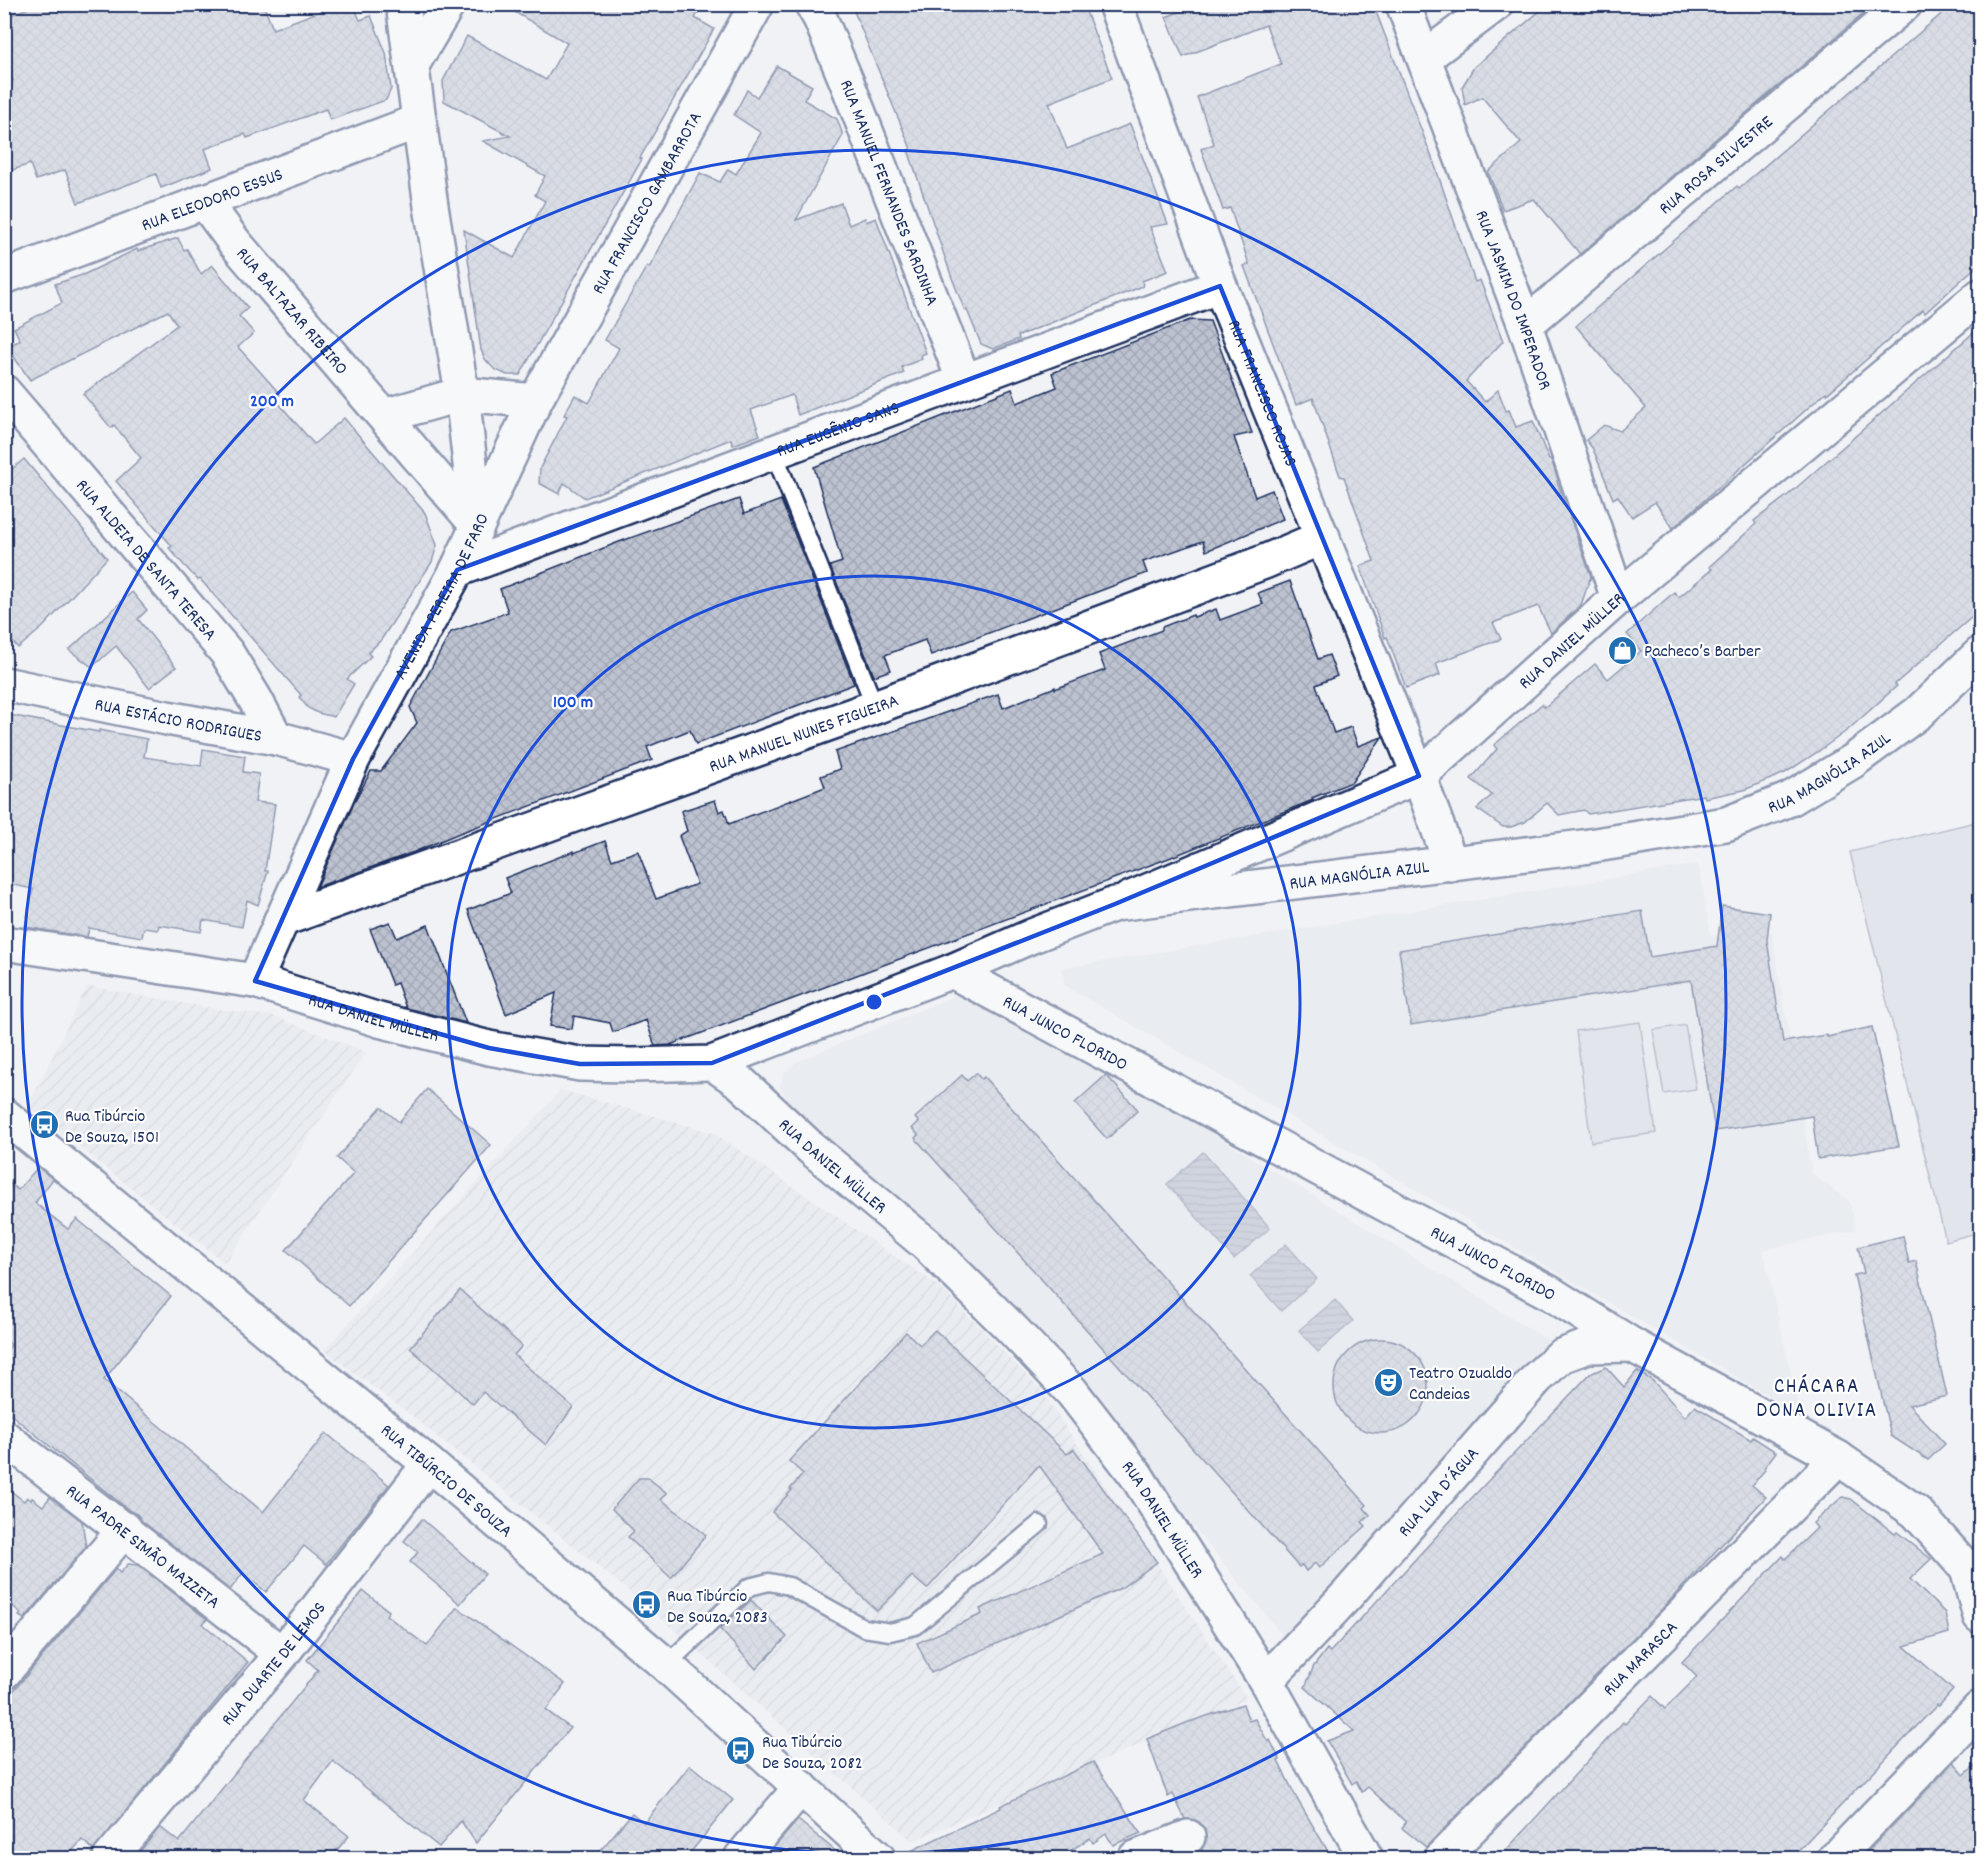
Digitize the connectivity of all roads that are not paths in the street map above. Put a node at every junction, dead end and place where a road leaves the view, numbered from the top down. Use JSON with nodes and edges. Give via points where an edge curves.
{"nodes":[{"id":1,"x":403,"y":4,"type":"edge"},
{"id":2,"x":448,"y":4,"type":"edge"},
{"id":3,"x":757,"y":4,"type":"edge"},
{"id":4,"x":812,"y":4,"type":"edge"},
{"id":5,"x":1115,"y":4,"type":"edge"},
{"id":6,"x":1403,"y":4,"type":"edge"},
{"id":7,"x":1496,"y":4,"type":"edge"},
{"id":8,"x":1905,"y":4,"type":"edge"},
{"id":9,"x":1424,"y":58,"type":"junction"},
{"id":10,"x":412,"y":65,"type":"junction"},
{"id":11,"x":420,"y":121,"type":"junction"},
{"id":12,"x":204,"y":201,"type":"junction"},
{"id":13,"x":4,"y":277,"type":"edge"},
{"id":14,"x":1220,"y":286,"type":"junction"},
{"id":15,"x":1980,"y":296,"type":"edge"},
{"id":16,"x":1526,"y":325,"type":"junction"},
{"id":17,"x":964,"y":381,"type":"junction"},
{"id":18,"x":4,"y":392,"type":"edge"},
{"id":19,"x":462,"y":394,"type":"junction"},
{"id":20,"x":535,"y":400,"type":"junction"},
{"id":21,"x":384,"y":416,"type":"junction"},
{"id":22,"x":774,"y":453,"type":"junction"},
{"id":23,"x":477,"y":525,"type":"junction"},
{"id":24,"x":1323,"y":537,"type":"junction"},
{"id":25,"x":456,"y":570,"type":"junction"},
{"id":26,"x":1618,"y":598,"type":"junction"},
{"id":27,"x":1980,"y":654,"type":"edge"},
{"id":28,"x":4,"y":684,"type":"edge"},
{"id":29,"x":875,"y":707,"type":"junction"},
{"id":30,"x":276,"y":738,"type":"junction"},
{"id":31,"x":353,"y":759,"type":"junction"},
{"id":32,"x":1419,"y":776,"type":"junction"},
{"id":33,"x":1451,"y":864,"type":"junction"},
{"id":34,"x":1115,"y":904,"type":"junction"},
{"id":35,"x":281,"y":920,"type":"junction"},
{"id":36,"x":4,"y":943,"type":"edge"},
{"id":37,"x":952,"y":971,"type":"junction"},
{"id":38,"x":255,"y":981,"type":"junction"},
{"id":39,"x":712,"y":1063,"type":"junction"},
{"id":40,"x":4,"y":1115,"type":"edge"},
{"id":41,"x":1632,"y":1345,"type":"junction"},
{"id":42,"x":4,"y":1437,"type":"edge"},
{"id":43,"x":1838,"y":1458,"type":"junction"},
{"id":44,"x":429,"y":1464,"type":"junction"},
{"id":45,"x":1039,"y":1524,"type":"dead end"},
{"id":46,"x":125,"y":1529,"type":"junction"},
{"id":47,"x":1974,"y":1562,"type":"edge"},
{"id":48,"x":1980,"y":1616,"type":"edge"},
{"id":49,"x":282,"y":1654,"type":"junction"},
{"id":50,"x":666,"y":1665,"type":"junction"},
{"id":51,"x":4,"y":1672,"type":"edge"},
{"id":52,"x":1266,"y":1681,"type":"junction"},
{"id":53,"x":1980,"y":1708,"type":"edge"},
{"id":54,"x":801,"y":1787,"type":"junction"},
{"id":55,"x":1188,"y":1837,"type":"dead end"},
{"id":56,"x":110,"y":1858,"type":"edge"},
{"id":57,"x":741,"y":1858,"type":"edge"},
{"id":58,"x":878,"y":1858,"type":"edge"},
{"id":59,"x":1135,"y":1858,"type":"edge"},
{"id":60,"x":1366,"y":1858,"type":"edge"},
{"id":61,"x":1441,"y":1858,"type":"edge"},
{"id":62,"x":1835,"y":1858,"type":"edge"}],
"edges":[{"from":1,"to":10,"type":"street","name":"AVENIDA PEREIRA DE FARO"},
{"from":2,"to":10,"type":"street"},
{"from":3,"to":20,"type":"street","name":"RUA FRANCISCO GAMBARROTA"},
{"from":4,"to":17,"type":"street","name":"RUA MANUEL FERNANDES SARDINHA","via":[[848,85]]},
{"from":5,"to":14,"type":"street","name":"RUA FRANCISCO ROJAS"},
{"from":6,"to":9,"type":"street","name":"RUA JASMIM DO IMPERADOR"},
{"from":7,"to":9,"type":"street"},
{"from":8,"to":16,"type":"street","name":"RUA ROSA SILVESTRE"},
{"from":9,"to":16,"type":"street","name":"RUA JASMIM DO IMPERADOR"},
{"from":10,"to":11,"type":"street","name":"AVENIDA PEREIRA DE FARO"},
{"from":11,"to":12,"type":"street","name":"RUA ELEODORO ESSUS"},
{"from":11,"to":19,"type":"street","name":"AVENIDA PEREIRA DE FARO"},
{"from":12,"to":13,"type":"street","name":"RUA ELEODORO ESSUS"},
{"from":12,"to":21,"type":"street","name":"RUA BALTAZAR RIBEIRO","via":[[235,243]]},
{"from":14,"to":17,"type":"street","name":"RUA EUGÊNIO SANS"},
{"from":14,"to":24,"type":"street","name":"RUA FRANCISCO ROJAS"},
{"from":15,"to":26,"type":"street","name":"RUA DANIEL MÜLLER"},
{"from":16,"to":26,"type":"street","name":"RUA JASMIM DO IMPERADOR"},
{"from":17,"to":22,"type":"street","name":"RUA EUGÊNIO SANS"},
{"from":18,"to":30,"type":"street","name":"RUA ALDEIA DE SANTA TERESA","via":[[227,653]]},
{"from":19,"to":20,"type":"street"},
{"from":19,"to":21,"type":"street"},
{"from":19,"to":23,"type":"street","name":"AVENIDA PEREIRA DE FARO"},
{"from":20,"to":23,"type":"street","name":"RUA FRANCISCO GAMBARROTA"},
{"from":21,"to":23,"type":"street","name":"RUA BALTAZAR RIBEIRO"},
{"from":22,"to":25,"type":"street","name":"RUA EUGÊNIO SANS"},
{"from":22,"to":29,"type":"lane"},
{"from":23,"to":25,"type":"street","name":"AVENIDA PEREIRA DE FARO"},
{"from":24,"to":29,"type":"street","name":"RUA MANUEL NUNES FIGUEIRA"},
{"from":24,"to":32,"type":"street","name":"RUA FRANCISCO ROJAS"},
{"from":25,"to":31,"type":"street","name":"AVENIDA PEREIRA DE FARO"},
{"from":26,"to":32,"type":"street","name":"RUA DANIEL MÜLLER"},
{"from":27,"to":33,"type":"street","name":"RUA MAGNÓLIA AZUL","via":[[1918,712],[1853,761],[1790,799],[1726,824]]},
{"from":28,"to":30,"type":"street","name":"RUA ESTÁCIO RODRIGUES"},
{"from":29,"to":35,"type":"street","name":"RUA MANUEL NUNES FIGUEIRA"},
{"from":30,"to":31,"type":"street","name":"RUA ESTÁCIO RODRIGUES"},
{"from":31,"to":35,"type":"street","name":"AVENIDA PEREIRA DE FARO"},
{"from":32,"to":33,"type":"street","name":"RUA FRANCISCO ROJAS"},
{"from":32,"to":34,"type":"street","name":"RUA DANIEL MÜLLER"},
{"from":33,"to":34,"type":"street","name":"RUA MAGNÓLIA AZUL"},
{"from":34,"to":37,"type":"street","name":"RUA MAGNÓLIA AZUL"},
{"from":35,"to":38,"type":"street","name":"AVENIDA PEREIRA DE FARO"},
{"from":36,"to":38,"type":"street","name":"RUA DANIEL MÜLLER"},
{"from":37,"to":39,"type":"street","name":"RUA MAGNÓLIA AZUL"},
{"from":37,"to":41,"type":"street","name":"RUA JUNCO FLORIDO","via":[[1550,1293]]},
{"from":38,"to":39,"type":"street","name":"RUA DANIEL MÜLLER","via":[[379,1020],[489,1048],[580,1064]]},
{"from":39,"to":52,"type":"street","name":"RUA DANIEL MÜLLER","via":[[740,1082],[811,1148],[926,1244],[1072,1392],[1136,1475]]},
{"from":40,"to":44,"type":"street","name":"RUA TIBÚRCIO DE SOUZA"},
{"from":41,"to":43,"type":"street","name":"RUA JUNCO FLORIDO"},
{"from":41,"to":52,"type":"street","name":"RUA LUA D´ÁGUA","via":[[1588,1346],[1562,1356],[1537,1378],[1348,1594]]},
{"from":42,"to":46,"type":"street","name":"RUA PADRE SIMÃO MAZZETA"},
{"from":43,"to":47,"type":"street","name":"RUA JUNCO FLORIDO","via":[[1916,1512]]},
{"from":43,"to":61,"type":"street","name":"RUA MARASCA"},
{"from":44,"to":49,"type":"street","name":"RUA DUARTE DE LEMOS"},
{"from":44,"to":50,"type":"street","name":"RUA TIBÚRCIO DE SOUZA"},
{"from":45,"to":50,"type":"lane","via":[[915,1626],[890,1632],[864,1628],[789,1586],[769,1582],[749,1587]]},
{"from":46,"to":49,"type":"street","name":"RUA PADRE SIMÃO MAZZETA"},
{"from":46,"to":51,"type":"street"},
{"from":47,"to":48,"type":"street","name":"RUA JUNCO FLORIDO"},
{"from":49,"to":56,"type":"street","name":"RUA DUARTE DE LEMOS"},
{"from":50,"to":54,"type":"street","name":"RUA TIBÚRCIO DE SOUZA"},
{"from":52,"to":60,"type":"street","name":"RUA DANIEL MÜLLER"},
{"from":53,"to":62,"type":"street"},
{"from":54,"to":57,"type":"street"},
{"from":54,"to":58,"type":"street","name":"RUA TIBÚRCIO DE SOUZA"},
{"from":55,"to":59,"type":"street"}]}
